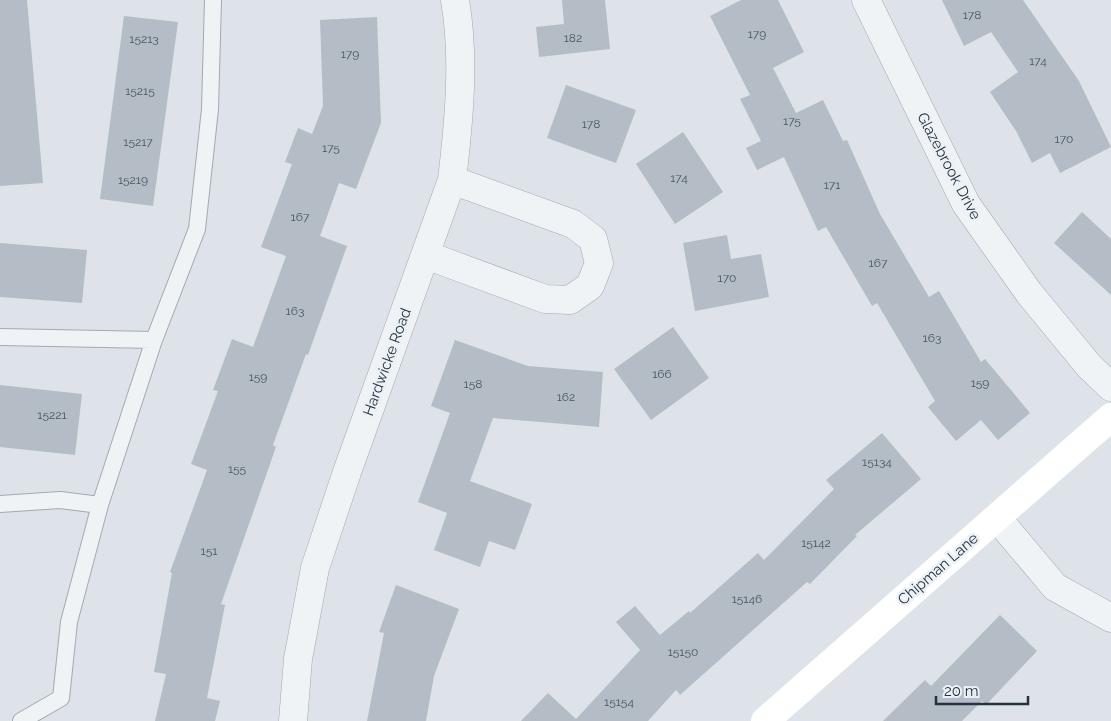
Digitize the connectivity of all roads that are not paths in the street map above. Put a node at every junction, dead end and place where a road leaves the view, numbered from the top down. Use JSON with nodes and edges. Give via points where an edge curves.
{"nodes":[{"id":1,"x":213,"y":0,"type":"edge"},
{"id":2,"x":455,"y":0,"type":"edge"},
{"id":3,"x":866,"y":0,"type":"edge"},
{"id":4,"x":452,"y":180,"type":"junction"},
{"id":5,"x":426,"y":255,"type":"junction"},
{"id":6,"x":0,"y":337,"type":"edge"},
{"id":7,"x":154,"y":340,"type":"junction"},
{"id":8,"x":1111,"y":387,"type":"edge"},
{"id":9,"x":1111,"y":417,"type":"edge"},
{"id":10,"x":0,"y":504,"type":"edge"},
{"id":11,"x":100,"y":505,"type":"junction"},
{"id":12,"x":997,"y":518,"type":"junction"},
{"id":13,"x":1111,"y":618,"type":"edge"},
{"id":14,"x":21,"y":721,"type":"edge"},
{"id":15,"x":293,"y":721,"type":"edge"},
{"id":16,"x":765,"y":721,"type":"edge"}],
"edges":[{"from":1,"to":7,"type":"lane","via":[[210,109],[197,229]]},
{"from":2,"to":4,"type":"street","name":"Hardwicke Road","via":[[460,28],[457,139]]},
{"from":3,"to":8,"type":"street","name":"Glazebrook Drive","via":[[966,204],[1029,294],[1089,366]]},
{"from":4,"to":5,"type":"street","name":"Hardwicke Road"},
{"from":4,"to":5,"type":"street","via":[[573,224],[592,239],[599,263],[590,286],[570,300],[545,299]]},
{"from":5,"to":15,"type":"street","name":"Hardwicke Road","via":[[315,568],[298,659]]},
{"from":6,"to":7,"type":"lane"},
{"from":7,"to":11,"type":"lane"},
{"from":9,"to":12,"type":"street","name":"Chipman Lane"},
{"from":10,"to":11,"type":"lane","via":[[60,500]]},
{"from":11,"to":14,"type":"lane","via":[[68,622],[61,698]]},
{"from":12,"to":13,"type":"street","via":[[1055,587]]},
{"from":12,"to":16,"type":"street","name":"Chipman Lane"}]}
